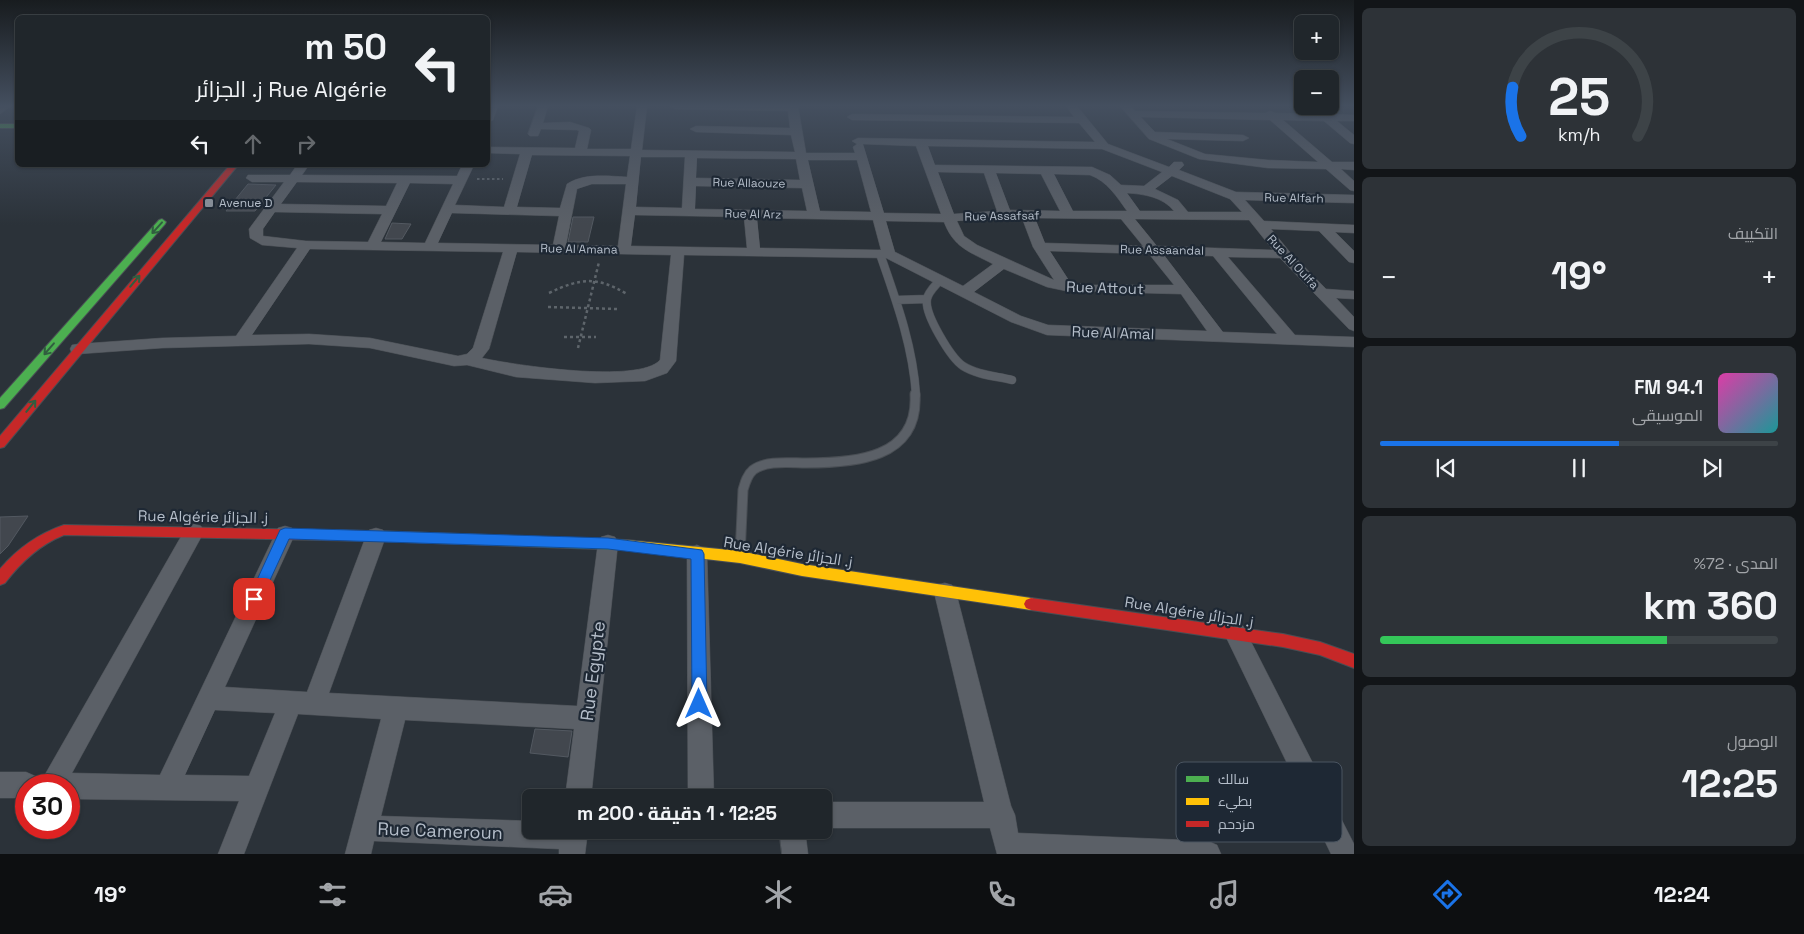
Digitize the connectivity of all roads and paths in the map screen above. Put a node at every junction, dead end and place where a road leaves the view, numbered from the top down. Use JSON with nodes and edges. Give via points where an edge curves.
{"nodes":[{"id":1,"x":582,"y":146,"type":"edge"},
{"id":2,"x":636,"y":146,"type":"edge"},
{"id":3,"x":732,"y":146,"type":"edge"},
{"id":4,"x":758,"y":146,"type":"edge"},
{"id":5,"x":799,"y":146,"type":"edge"},
{"id":6,"x":859,"y":146,"type":"edge"},
{"id":7,"x":922,"y":146,"type":"edge"},
{"id":8,"x":1006,"y":146,"type":"edge"},
{"id":9,"x":1104,"y":146,"type":"joint"},
{"id":10,"x":1172,"y":146,"type":"edge"},
{"id":11,"x":1251,"y":146,"type":"edge"},
{"id":12,"x":1305,"y":146,"type":"edge"},
{"id":13,"x":490,"y":150,"type":"edge"},
{"id":14,"x":580,"y":153,"type":"junction"},
{"id":15,"x":635,"y":154,"type":"junction"},
{"id":16,"x":691,"y":154,"type":"junction"},
{"id":17,"x":1193,"y":154,"type":"junction"},
{"id":18,"x":525,"y":156,"type":"junction"},
{"id":19,"x":801,"y":156,"type":"junction"},
{"id":20,"x":861,"y":158,"type":"junction"},
{"id":21,"x":1020,"y":158,"type":"junction"},
{"id":22,"x":1268,"y":164,"type":"junction"},
{"id":23,"x":1327,"y":166,"type":"junction"},
{"id":24,"x":1354,"y":166,"type":"edge"},
{"id":25,"x":232,"y":167,"type":"edge"},
{"id":26,"x":302,"y":167,"type":"edge"},
{"id":27,"x":360,"y":167,"type":"edge"},
{"id":28,"x":467,"y":167,"type":"edge"},
{"id":29,"x":929,"y":168,"type":"junction"},
{"id":30,"x":990,"y":170,"type":"junction"},
{"id":31,"x":1046,"y":171,"type":"junction"},
{"id":32,"x":1171,"y":171,"type":"junction"},
{"id":33,"x":252,"y":178,"type":"dead end"},
{"id":34,"x":294,"y":178,"type":"junction"},
{"id":35,"x":352,"y":179,"type":"junction"},
{"id":36,"x":460,"y":179,"type":"junction"},
{"id":37,"x":519,"y":179,"type":"junction"},
{"id":38,"x":405,"y":180,"type":"junction"},
{"id":39,"x":633,"y":181,"type":"junction"},
{"id":40,"x":690,"y":182,"type":"junction"},
{"id":41,"x":807,"y":184,"type":"junction"},
{"id":42,"x":1354,"y":188,"type":"edge"},
{"id":43,"x":1117,"y":189,"type":"junction"},
{"id":44,"x":1147,"y":190,"type":"junction"},
{"id":45,"x":1234,"y":196,"type":"junction"},
{"id":46,"x":1354,"y":199,"type":"edge"},
{"id":47,"x":273,"y":208,"type":"junction"},
{"id":48,"x":448,"y":209,"type":"junction"},
{"id":49,"x":390,"y":210,"type":"junction"},
{"id":50,"x":509,"y":211,"type":"junction"},
{"id":51,"x":628,"y":211,"type":"junction"},
{"id":52,"x":566,"y":212,"type":"junction"},
{"id":53,"x":170,"y":213,"type":"dead end"},
{"id":54,"x":688,"y":213,"type":"junction"},
{"id":55,"x":750,"y":214,"type":"junction"},
{"id":56,"x":1005,"y":214,"type":"junction"},
{"id":57,"x":814,"y":215,"type":"junction"},
{"id":58,"x":1027,"y":215,"type":"junction"},
{"id":59,"x":1069,"y":215,"type":"junction"},
{"id":60,"x":1130,"y":215,"type":"junction"},
{"id":61,"x":1184,"y":215,"type":"junction"},
{"id":62,"x":878,"y":216,"type":"junction"},
{"id":63,"x":948,"y":218,"type":"junction"},
{"id":64,"x":1257,"y":221,"type":"junction"},
{"id":65,"x":1322,"y":227,"type":"junction"},
{"id":66,"x":1354,"y":229,"type":"edge"},
{"id":67,"x":306,"y":245,"type":"junction"},
{"id":68,"x":373,"y":245,"type":"junction"},
{"id":69,"x":430,"y":246,"type":"junction"},
{"id":70,"x":1040,"y":247,"type":"junction"},
{"id":71,"x":511,"y":248,"type":"junction"},
{"id":72,"x":559,"y":248,"type":"junction"},
{"id":73,"x":602,"y":249,"type":"junction"},
{"id":74,"x":624,"y":249,"type":"junction"},
{"id":75,"x":678,"y":250,"type":"junction"},
{"id":76,"x":1152,"y":250,"type":"junction"},
{"id":77,"x":754,"y":252,"type":"junction"},
{"id":78,"x":1217,"y":252,"type":"junction"},
{"id":79,"x":885,"y":254,"type":"junction"},
{"id":80,"x":1284,"y":254,"type":"junction"},
{"id":81,"x":1354,"y":259,"type":"edge"},
{"id":82,"x":1003,"y":264,"type":"junction"},
{"id":83,"x":940,"y":280,"type":"junction"},
{"id":84,"x":594,"y":281,"type":"junction"},
{"id":85,"x":1066,"y":287,"type":"junction"},
{"id":86,"x":1185,"y":290,"type":"junction"},
{"id":87,"x":964,"y":292,"type":"junction"},
{"id":88,"x":549,"y":293,"type":"dead end"},
{"id":89,"x":1322,"y":293,"type":"junction"},
{"id":90,"x":627,"y":294,"type":"dead end"},
{"id":91,"x":1354,"y":295,"type":"edge"},
{"id":92,"x":896,"y":300,"type":"junction"},
{"id":93,"x":927,"y":300,"type":"junction"},
{"id":94,"x":548,"y":306,"type":"dead end"},
{"id":95,"x":588,"y":308,"type":"junction"},
{"id":96,"x":618,"y":309,"type":"dead end"},
{"id":97,"x":1354,"y":326,"type":"edge"},
{"id":98,"x":564,"y":337,"type":"dead end"},
{"id":99,"x":580,"y":337,"type":"junction"},
{"id":100,"x":596,"y":337,"type":"dead end"},
{"id":101,"x":1219,"y":337,"type":"junction"},
{"id":102,"x":1290,"y":339,"type":"junction"},
{"id":103,"x":241,"y":340,"type":"junction"},
{"id":104,"x":1354,"y":342,"type":"edge"},
{"id":105,"x":578,"y":348,"type":"dead end"},
{"id":106,"x":78,"y":349,"type":"junction"},
{"id":107,"x":467,"y":360,"type":"junction"},
{"id":108,"x":1012,"y":380,"type":"dead end"},
{"id":109,"x":0,"y":405,"type":"edge"},
{"id":110,"x":0,"y":444,"type":"edge"},
{"id":111,"x":194,"y":532,"type":"junction"},
{"id":112,"x":285,"y":534,"type":"junction"},
{"id":113,"x":376,"y":536,"type":"junction"},
{"id":114,"x":608,"y":544,"type":"junction"},
{"id":115,"x":698,"y":554,"type":"junction"},
{"id":116,"x":740,"y":557,"type":"junction"},
{"id":117,"x":0,"y":579,"type":"edge"},
{"id":118,"x":945,"y":592,"type":"junction"},
{"id":119,"x":1235,"y":633,"type":"junction"},
{"id":120,"x":1354,"y":661,"type":"edge"},
{"id":121,"x":209,"y":698,"type":"junction"},
{"id":122,"x":302,"y":703,"type":"junction"},
{"id":123,"x":396,"y":708,"type":"junction"},
{"id":124,"x":588,"y":718,"type":"junction"},
{"id":125,"x":1299,"y":762,"type":"edge"},
{"id":126,"x":58,"y":774,"type":"edge"},
{"id":127,"x":0,"y":785,"type":"edge"},
{"id":128,"x":15,"y":785,"type":"edge"},
{"id":129,"x":80,"y":786,"type":"edge"},
{"id":130,"x":167,"y":787,"type":"junction"},
{"id":131,"x":256,"y":789,"type":"junction"},
{"id":132,"x":579,"y":789,"type":"edge"},
{"id":133,"x":701,"y":789,"type":"edge"},
{"id":134,"x":832,"y":815,"type":"edge"},
{"id":135,"x":1002,"y":815,"type":"junction"},
{"id":136,"x":365,"y":828,"type":"junction"},
{"id":137,"x":793,"y":839,"type":"edge"},
{"id":138,"x":574,"y":840,"type":"edge"},
{"id":139,"x":1339,"y":842,"type":"edge"},
{"id":140,"x":1009,"y":850,"type":"edge"},
{"id":141,"x":1132,"y":853,"type":"edge"},
{"id":142,"x":231,"y":854,"type":"edge"},
{"id":143,"x":358,"y":854,"type":"edge"},
{"id":144,"x":795,"y":854,"type":"edge"},
{"id":145,"x":1208,"y":854,"type":"edge"},
{"id":146,"x":1345,"y":854,"type":"edge"}],
"edges":[{"from":1,"to":14,"type":"street"},
{"from":2,"to":15,"type":"street"},
{"from":3,"to":16,"type":"street"},
{"from":4,"to":19,"type":"street"},
{"from":5,"to":19,"type":"street"},
{"from":6,"to":20,"type":"street"},
{"from":7,"to":29,"type":"street","name":"Rue Attout"},
{"from":8,"to":21,"type":"street"},
{"from":9,"to":21,"type":"street"},
{"from":9,"to":32,"type":"street"},
{"from":10,"to":17,"type":"street"},
{"from":11,"to":22,"type":"street"},
{"from":12,"to":23,"type":"street"},
{"from":13,"to":18,"type":"street"},
{"from":14,"to":15,"type":"street"},
{"from":14,"to":18,"type":"street"},
{"from":15,"to":16,"type":"street"},
{"from":15,"to":39,"type":"street"},
{"from":16,"to":40,"type":"street"},
{"from":17,"to":22,"type":"street","via":[[1211,159]]},
{"from":17,"to":32,"type":"street"},
{"from":18,"to":37,"type":"street"},
{"from":19,"to":20,"type":"street"},
{"from":19,"to":41,"type":"street"},
{"from":20,"to":62,"type":"street"},
{"from":21,"to":30,"type":"street"},
{"from":21,"to":31,"type":"street"},
{"from":22,"to":23,"type":"street"},
{"from":23,"to":24,"type":"street"},
{"from":23,"to":42,"type":"street"},
{"from":106,"to":25,"type":"street","one_way":true},
{"from":26,"to":34,"type":"street"},
{"from":27,"to":35,"type":"street"},
{"from":28,"to":36,"type":"street"},
{"from":29,"to":30,"type":"street"},
{"from":29,"to":63,"type":"street","name":"Rue Attout"},
{"from":30,"to":56,"type":"street"},
{"from":31,"to":43,"type":"street","via":[[1092,171],[1105,176]]},
{"from":31,"to":59,"type":"street"},
{"from":32,"to":44,"type":"street"},
{"from":32,"to":45,"type":"street"},
{"from":33,"to":34,"type":"street"},
{"from":34,"to":35,"type":"street"},
{"from":34,"to":47,"type":"street"},
{"from":35,"to":38,"type":"street"},
{"from":36,"to":37,"type":"path"},
{"from":36,"to":38,"type":"street"},
{"from":36,"to":48,"type":"street"},
{"from":37,"to":50,"type":"street"},
{"from":38,"to":49,"type":"street"},
{"from":39,"to":51,"type":"street"},
{"from":39,"to":52,"type":"street","via":[[587,180],[577,183],[572,187]]},
{"from":40,"to":41,"type":"street","name":"Rue Allaouze"},
{"from":40,"to":54,"type":"street"},
{"from":41,"to":57,"type":"street"},
{"from":43,"to":44,"type":"street"},
{"from":43,"to":60,"type":"street"},
{"from":44,"to":61,"type":"street","via":[[1174,203]]},
{"from":45,"to":46,"type":"street","name":"Rue Alfarh"},
{"from":45,"to":64,"type":"street","name":"Rue Al Oulfa"},
{"from":47,"to":49,"type":"street"},
{"from":47,"to":67,"type":"street","name":"Rue Al Amana","via":[[256,229],[257,238]]},
{"from":48,"to":50,"type":"street"},
{"from":48,"to":69,"type":"street"},
{"from":49,"to":68,"type":"street"},
{"from":50,"to":52,"type":"street"},
{"from":51,"to":54,"type":"street","name":"Rue Al Arz"},
{"from":51,"to":74,"type":"street"},
{"from":52,"to":72,"type":"street"},
{"from":53,"to":109,"type":"street","one_way":true},
{"from":54,"to":55,"type":"street","name":"Rue Al Arz"},
{"from":55,"to":57,"type":"street","name":"Rue Al Arz"},
{"from":55,"to":77,"type":"street"},
{"from":56,"to":58,"type":"street","name":"Rue Assafsaf"},
{"from":56,"to":63,"type":"street","name":"Rue Assafsaf"},
{"from":57,"to":62,"type":"street","name":"Rue Al Arz"},
{"from":58,"to":59,"type":"street","name":"Rue Assafsaf"},
{"from":58,"to":70,"type":"street"},
{"from":59,"to":60,"type":"street","name":"Rue Assafsaf"},
{"from":60,"to":61,"type":"street","name":"Rue Assafsaf"},
{"from":60,"to":76,"type":"street"},
{"from":61,"to":64,"type":"street","name":"Rue Assafsaf"},
{"from":62,"to":63,"type":"street","name":"Rue Assafsaf"},
{"from":62,"to":79,"type":"street"},
{"from":63,"to":82,"type":"street","name":"Rue Attout","via":[[956,236]]},
{"from":64,"to":65,"type":"street","name":"Rue Assafsaf"},
{"from":64,"to":80,"type":"street","name":"Rue Al Oulfa"},
{"from":65,"to":66,"type":"street","name":"Rue Assafsaf"},
{"from":65,"to":81,"type":"street"},
{"from":67,"to":68,"type":"street","name":"Rue Al Amana"},
{"from":67,"to":103,"type":"street"},
{"from":68,"to":69,"type":"street","name":"Rue Al Amana"},
{"from":69,"to":71,"type":"street","name":"Rue Al Amana"},
{"from":70,"to":76,"type":"street","name":"Rue Assaandal"},
{"from":70,"to":85,"type":"street"},
{"from":71,"to":72,"type":"street","name":"Rue Al Amana"},
{"from":71,"to":107,"type":"street","via":[[481,349]]},
{"from":72,"to":73,"type":"street","name":"Rue Al Amana"},
{"from":73,"to":74,"type":"street","name":"Rue Al Amana"},
{"from":73,"to":84,"type":"path"},
{"from":74,"to":75,"type":"street","name":"Rue Al Amana"},
{"from":75,"to":77,"type":"street","name":"Rue Al Amana"},
{"from":75,"to":107,"type":"street","via":[[668,361],[661,370],[645,375],[595,377],[516,371]]},
{"from":76,"to":78,"type":"street","name":"Rue Assaandal"},
{"from":76,"to":86,"type":"street"},
{"from":77,"to":79,"type":"street","name":"Rue Al Amana"},
{"from":78,"to":80,"type":"street","name":"Rue Assaandal"},
{"from":78,"to":102,"type":"street"},
{"from":79,"to":83,"type":"street","name":"Rue Al Amal"},
{"from":79,"to":92,"type":"lane"},
{"from":80,"to":89,"type":"street","name":"Rue Al Oulfa"},
{"from":82,"to":85,"type":"street","name":"Rue Attout"},
{"from":82,"to":87,"type":"street"},
{"from":83,"to":87,"type":"street","name":"Rue Al Amal"},
{"from":83,"to":93,"type":"lane"},
{"from":84,"to":88,"type":"path","via":[[577,280]]},
{"from":84,"to":90,"type":"path","via":[[609,283]]},
{"from":84,"to":95,"type":"path"},
{"from":85,"to":86,"type":"street","name":"Rue Attout"},
{"from":86,"to":101,"type":"street"},
{"from":87,"to":101,"type":"street","name":"Rue Al Amal","via":[[1016,320],[1047,330]]},
{"from":89,"to":91,"type":"street"},
{"from":89,"to":97,"type":"street","name":"Rue Al Oulfa"},
{"from":92,"to":93,"type":"lane"},
{"from":92,"to":116,"type":"lane","via":[[913,374],[914,418],[904,436],[886,450],[861,459],[757,467],[744,482]]},
{"from":93,"to":108,"type":"lane","via":[[928,309],[953,357],[962,366]]},
{"from":94,"to":95,"type":"path"},
{"from":95,"to":96,"type":"path"},
{"from":95,"to":99,"type":"path"},
{"from":98,"to":99,"type":"path"},
{"from":99,"to":100,"type":"path"},
{"from":99,"to":105,"type":"path"},
{"from":101,"to":102,"type":"street","name":"Rue Al Amal"},
{"from":102,"to":104,"type":"street","name":"Rue Al Amal"},
{"from":103,"to":106,"type":"street"},
{"from":103,"to":107,"type":"street","via":[[310,339],[370,343],[454,361]]},
{"from":110,"to":106,"type":"street","one_way":true},
{"from":111,"to":112,"type":"street","name":"Rue Algérie ز. الجزائر"},
{"from":111,"to":117,"type":"street","name":"Rue Algérie ز. الجزائر","via":[[64,530],[30,545]]},
{"from":111,"to":126,"type":"street"},
{"from":112,"to":113,"type":"street","name":"Rue Algérie ز. الجزائر"},
{"from":112,"to":121,"type":"street"},
{"from":113,"to":114,"type":"street","name":"Rue Algérie ز. الجزائر"},
{"from":113,"to":122,"type":"street"},
{"from":114,"to":115,"type":"street","name":"Rue Algérie ز. الجزائر"},
{"from":114,"to":124,"type":"street","name":"Rue Egypte"},
{"from":115,"to":116,"type":"street","name":"Rue Algérie ز. الجزائر"},
{"from":115,"to":133,"type":"street"},
{"from":116,"to":118,"type":"street","name":"Rue Algérie ز. الجزائر"},
{"from":118,"to":119,"type":"street","name":"Rue Algérie ز. الجزائر"},
{"from":118,"to":135,"type":"street"},
{"from":119,"to":120,"type":"street","name":"Rue Algérie ز. الجزائر","via":[[1317,648]]},
{"from":119,"to":125,"type":"street"},
{"from":121,"to":122,"type":"street"},
{"from":121,"to":130,"type":"street"},
{"from":122,"to":123,"type":"street"},
{"from":122,"to":131,"type":"street"},
{"from":123,"to":124,"type":"street"},
{"from":123,"to":136,"type":"street"},
{"from":124,"to":132,"type":"street","name":"Rue Egypte"},
{"from":127,"to":128,"type":"street"},
{"from":129,"to":130,"type":"street"},
{"from":130,"to":131,"type":"street"},
{"from":131,"to":142,"type":"street"},
{"from":134,"to":135,"type":"street"},
{"from":135,"to":140,"type":"street"},
{"from":136,"to":138,"type":"street","name":"Rue Cameroun"},
{"from":136,"to":143,"type":"street"},
{"from":137,"to":144,"type":"street"},
{"from":139,"to":146,"type":"street"},
{"from":140,"to":141,"type":"street"},
{"from":141,"to":145,"type":"street"}]}
